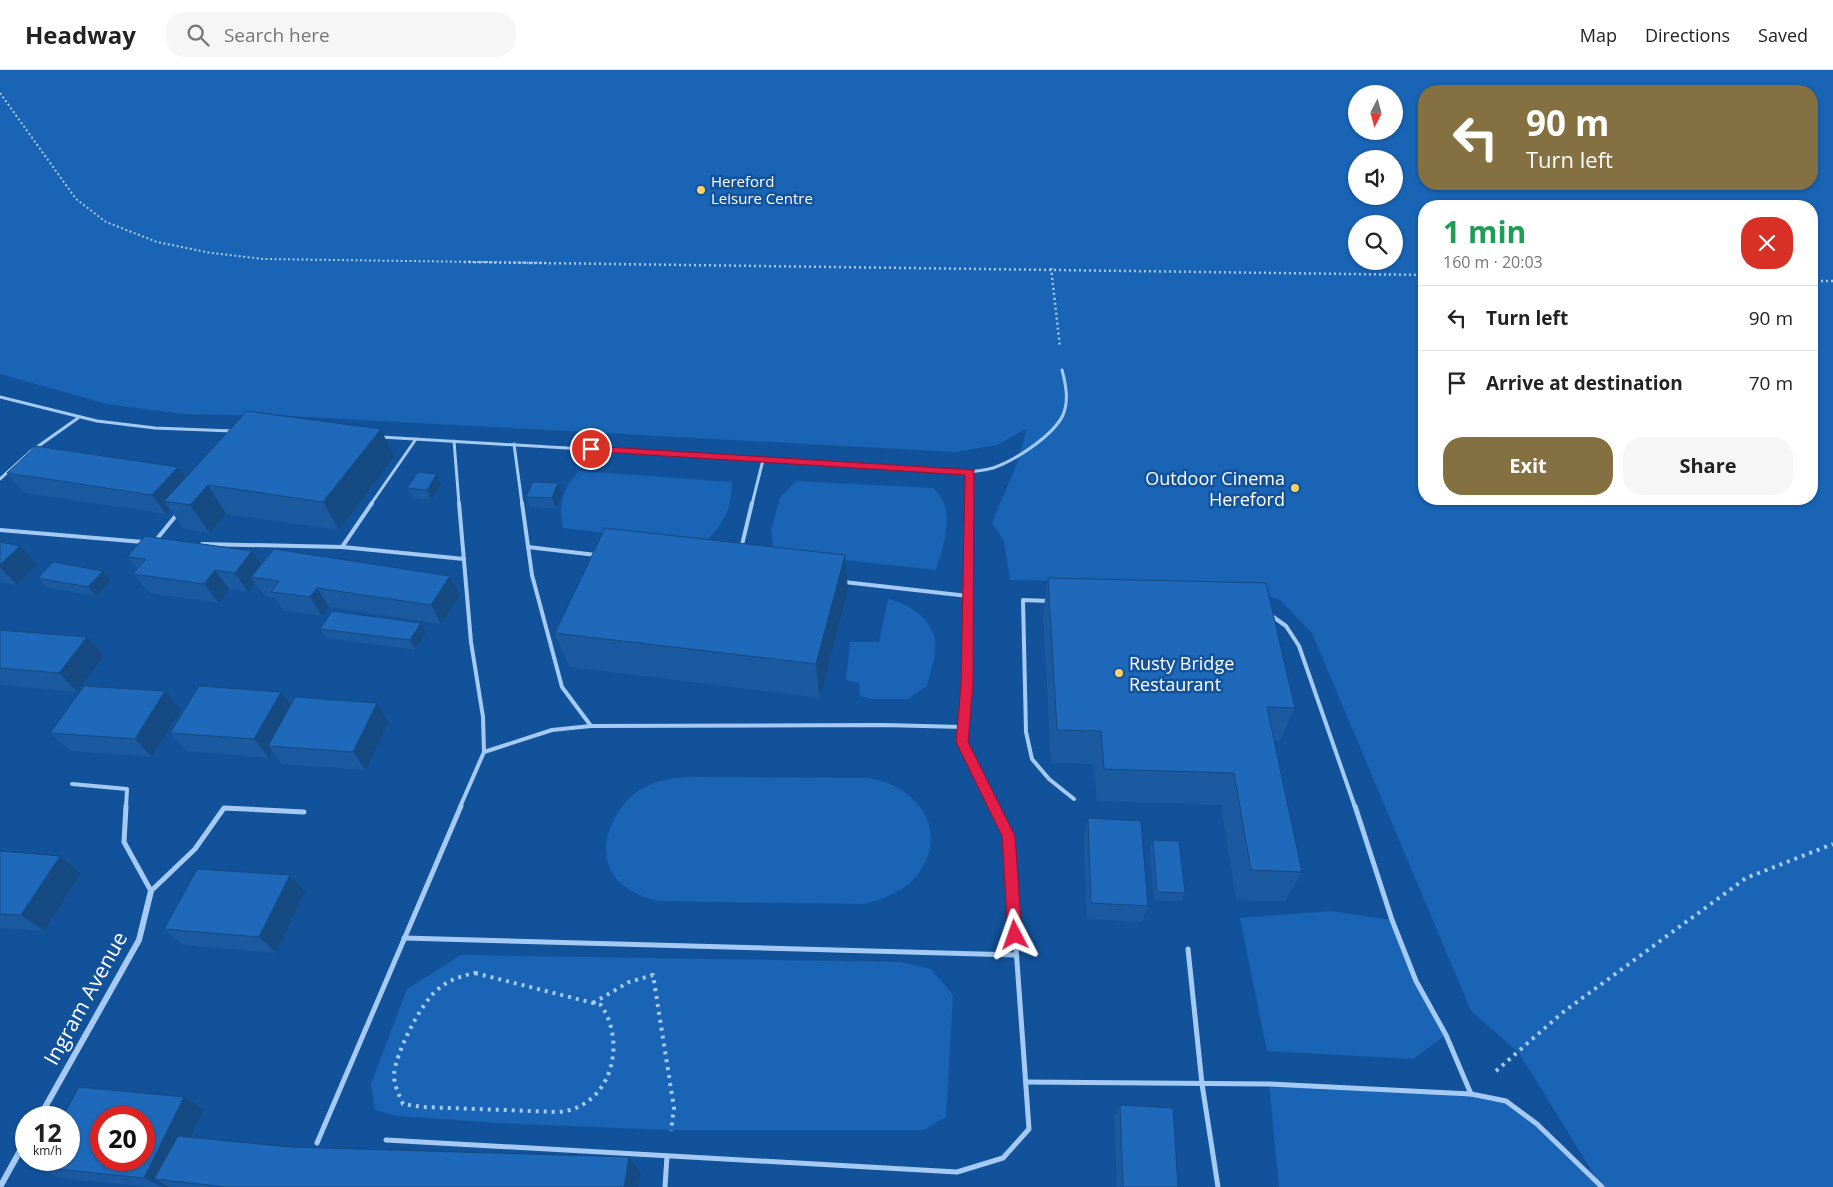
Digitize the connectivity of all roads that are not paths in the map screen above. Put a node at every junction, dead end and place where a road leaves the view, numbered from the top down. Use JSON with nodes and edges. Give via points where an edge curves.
{"nodes":[{"id":1,"x":1062,"y":370,"type":"road end"},
{"id":2,"x":0,"y":397,"type":"edge"},
{"id":3,"x":78,"y":418,"type":"junction"},
{"id":4,"x":239,"y":431,"type":"edge"},
{"id":5,"x":377,"y":437,"type":"edge"},
{"id":6,"x":416,"y":439,"type":"junction"},
{"id":7,"x":454,"y":441,"type":"junction"},
{"id":8,"x":514,"y":444,"type":"junction"},
{"id":9,"x":763,"y":460,"type":"junction"},
{"id":10,"x":970,"y":472,"type":"junction"},
{"id":11,"x":0,"y":479,"type":"edge"},
{"id":12,"x":185,"y":506,"type":"edge"},
{"id":13,"x":0,"y":530,"type":"edge"},
{"id":14,"x":144,"y":542,"type":"edge"},
{"id":15,"x":163,"y":543,"type":"edge"},
{"id":16,"x":200,"y":544,"type":"edge"},
{"id":17,"x":342,"y":547,"type":"junction"},
{"id":18,"x":528,"y":547,"type":"junction"},
{"id":19,"x":740,"y":552,"type":"edge"},
{"id":20,"x":597,"y":555,"type":"edge"},
{"id":21,"x":464,"y":560,"type":"junction"},
{"id":22,"x":842,"y":582,"type":"edge"},
{"id":23,"x":968,"y":596,"type":"junction"},
{"id":24,"x":1052,"y":601,"type":"edge"},
{"id":25,"x":1263,"y":612,"type":"edge"},
{"id":26,"x":591,"y":726,"type":"junction"},
{"id":27,"x":963,"y":727,"type":"junction"},
{"id":28,"x":484,"y":752,"type":"junction"},
{"id":29,"x":72,"y":784,"type":"dead end"},
{"id":30,"x":1074,"y":799,"type":"dead end"},
{"id":31,"x":304,"y":812,"type":"dead end"},
{"id":32,"x":151,"y":891,"type":"junction"},
{"id":33,"x":404,"y":938,"type":"junction"},
{"id":34,"x":1188,"y":949,"type":"dead end"},
{"id":35,"x":1016,"y":955,"type":"junction"},
{"id":36,"x":1026,"y":1082,"type":"junction"},
{"id":37,"x":1202,"y":1084,"type":"junction"},
{"id":38,"x":1472,"y":1094,"type":"junction"},
{"id":39,"x":46,"y":1106,"type":"edge"},
{"id":40,"x":386,"y":1140,"type":"dead end"},
{"id":41,"x":317,"y":1143,"type":"dead end"},
{"id":42,"x":667,"y":1156,"type":"junction"},
{"id":43,"x":15,"y":1160,"type":"edge"},
{"id":44,"x":0,"y":1187,"type":"edge"},
{"id":45,"x":665,"y":1187,"type":"edge"},
{"id":46,"x":1218,"y":1187,"type":"edge"},
{"id":47,"x":1602,"y":1187,"type":"edge"}],
"edges":[{"from":1,"to":10,"type":"lane","via":[[1067,388],[1062,417],[1030,448],[1007,462],[991,469]]},
{"from":2,"to":3,"type":"lane"},
{"from":3,"to":4,"type":"lane","via":[[195,430]]},
{"from":3,"to":11,"type":"lane","via":[[30,452]]},
{"from":5,"to":6,"type":"lane"},
{"from":6,"to":7,"type":"lane"},
{"from":6,"to":17,"type":"lane"},
{"from":7,"to":8,"type":"lane"},
{"from":7,"to":21,"type":"lane"},
{"from":8,"to":9,"type":"lane"},
{"from":8,"to":18,"type":"lane"},
{"from":9,"to":10,"type":"lane"},
{"from":9,"to":19,"type":"lane"},
{"from":10,"to":23,"type":"lane"},
{"from":12,"to":15,"type":"lane","via":[[153,543]]},
{"from":13,"to":14,"type":"lane"},
{"from":16,"to":17,"type":"lane"},
{"from":17,"to":21,"type":"lane"},
{"from":18,"to":20,"type":"lane"},
{"from":18,"to":26,"type":"lane","via":[[532,575],[562,688]]},
{"from":21,"to":28,"type":"lane","via":[[471,642],[483,717]]},
{"from":22,"to":23,"type":"lane"},
{"from":23,"to":27,"type":"lane"},
{"from":24,"to":30,"type":"lane","via":[[1023,600],[1026,732],[1032,759],[1049,779]]},
{"from":25,"to":38,"type":"lane","via":[[1286,626],[1299,646],[1412,972],[1446,1034]]},
{"from":26,"to":27,"type":"lane"},
{"from":26,"to":28,"type":"lane","via":[[552,730]]},
{"from":27,"to":35,"type":"lane","via":[[962,742],[1008,836]]},
{"from":28,"to":33,"type":"lane"},
{"from":29,"to":32,"type":"lane","via":[[128,789],[124,842]]},
{"from":31,"to":32,"type":"lane","via":[[224,808],[195,849]]},
{"from":32,"to":39,"type":"street","name":"Ingram Avenue","via":[[139,940]]},
{"from":33,"to":35,"type":"lane"},
{"from":33,"to":41,"type":"lane"},
{"from":34,"to":37,"type":"lane"},
{"from":35,"to":36,"type":"lane"},
{"from":36,"to":37,"type":"lane"},
{"from":36,"to":42,"type":"lane","via":[[1029,1129],[1003,1158],[957,1172]]},
{"from":37,"to":38,"type":"lane"},
{"from":37,"to":46,"type":"lane"},
{"from":38,"to":47,"type":"lane","via":[[1506,1101],[1537,1124]]},
{"from":40,"to":42,"type":"lane"},
{"from":42,"to":45,"type":"lane"},
{"from":43,"to":44,"type":"street"}]}
